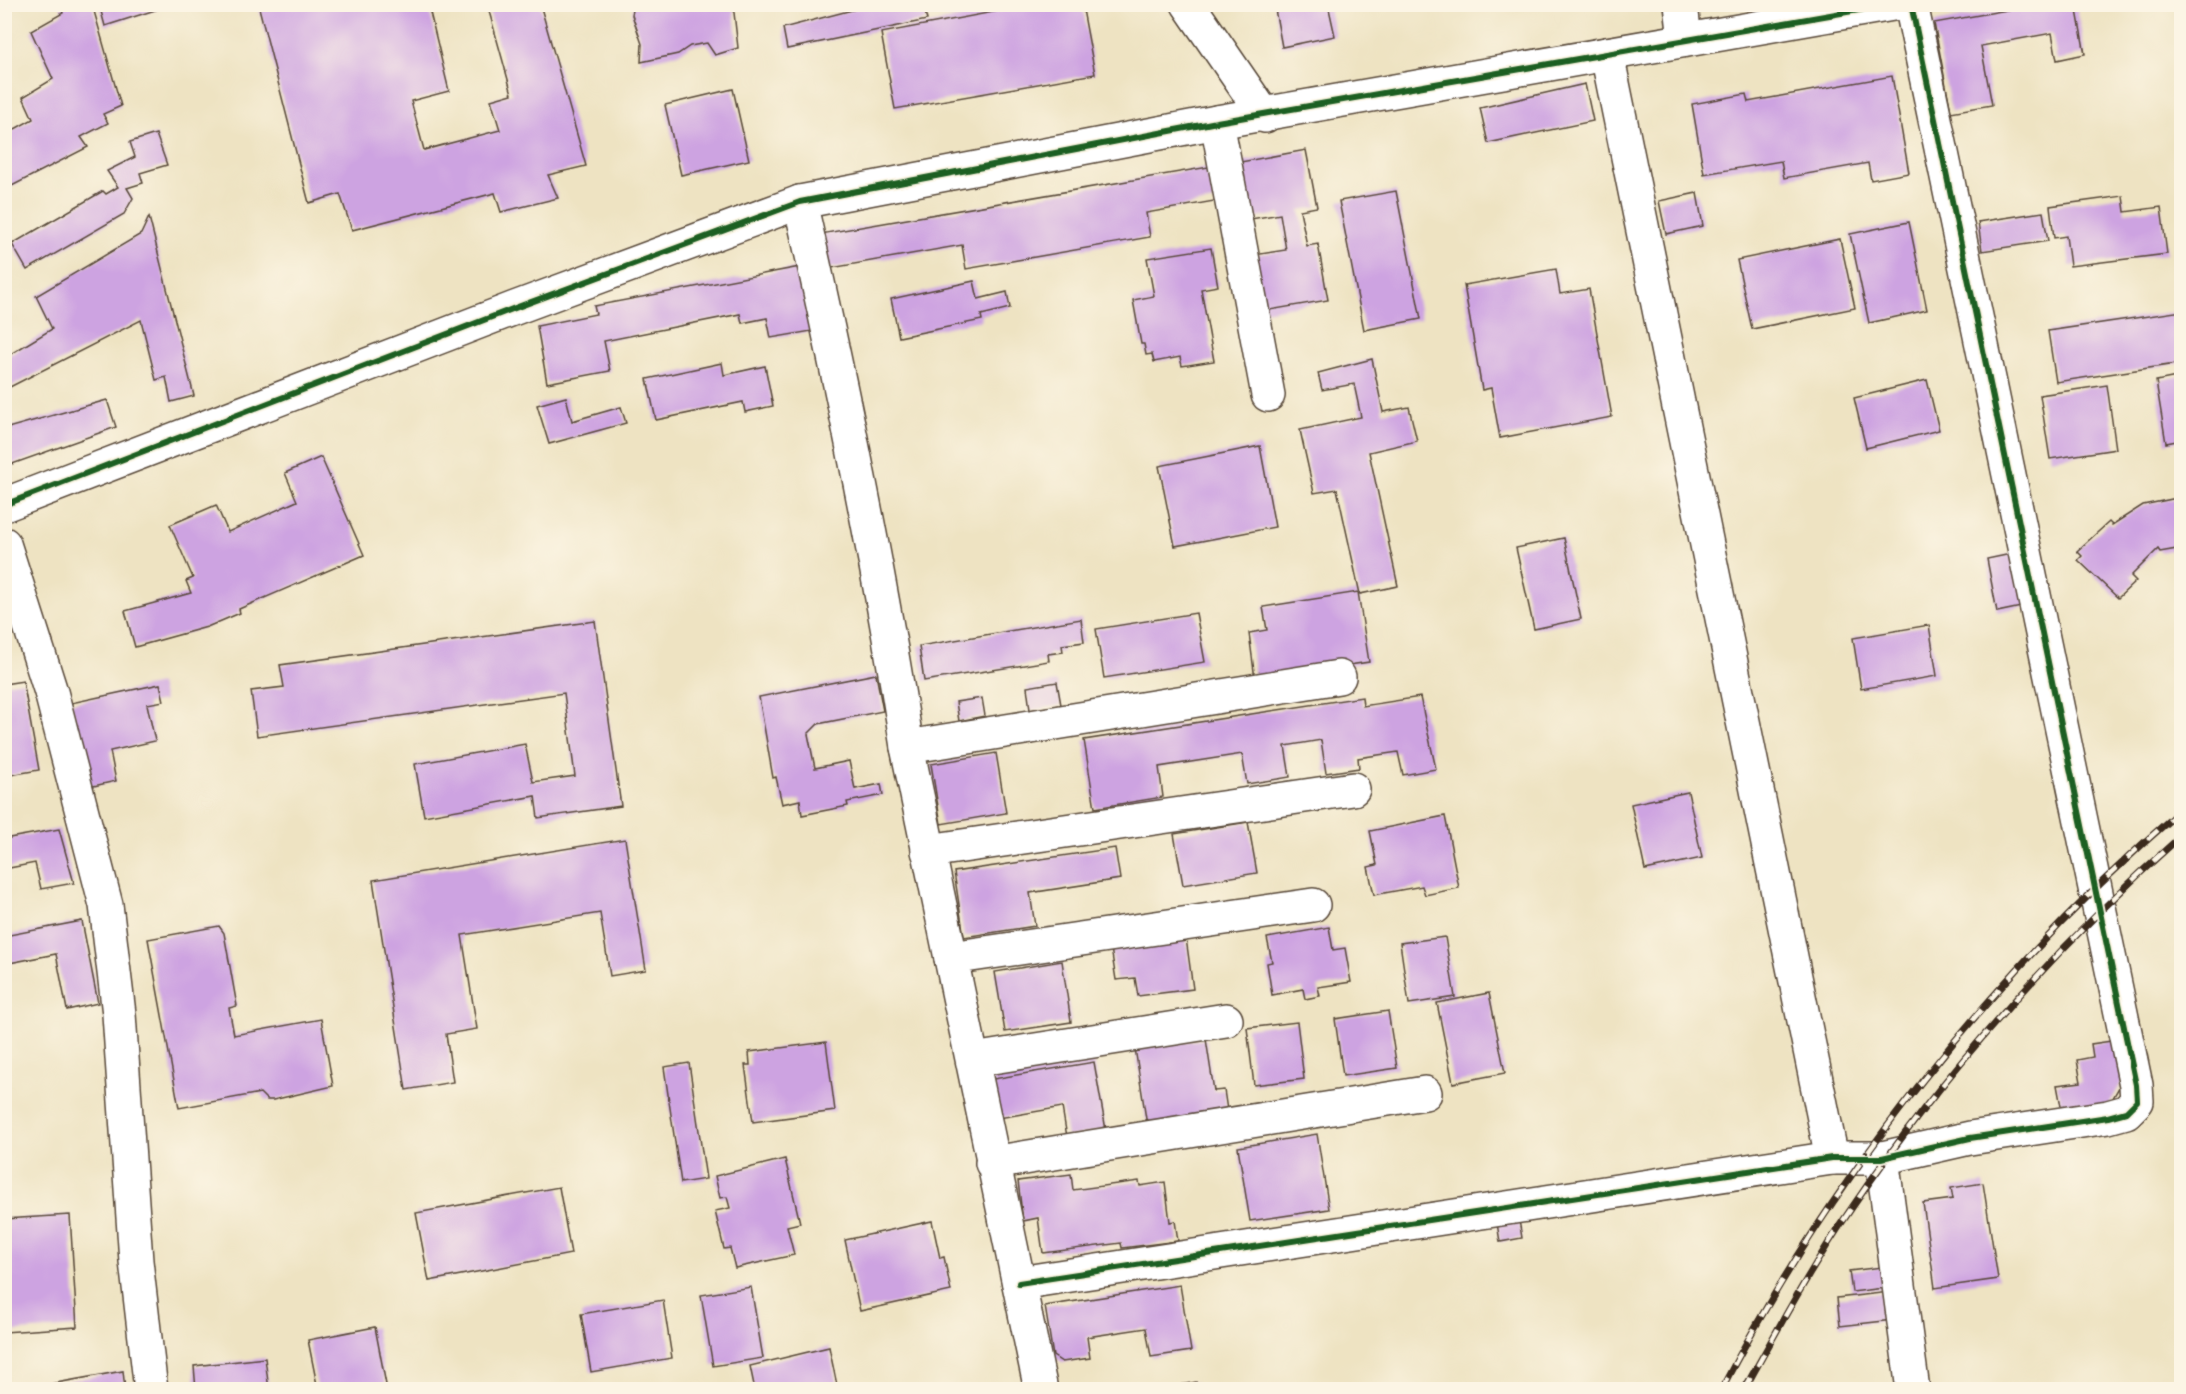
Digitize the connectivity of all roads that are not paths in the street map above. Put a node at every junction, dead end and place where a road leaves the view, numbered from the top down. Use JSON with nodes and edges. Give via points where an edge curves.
{"nodes":[{"id":1,"x":1188,"y":4,"type":"edge"},
{"id":2,"x":1681,"y":4,"type":"edge"},
{"id":3,"x":1893,"y":4,"type":"edge"},
{"id":4,"x":1911,"y":4,"type":"edge"},
{"id":5,"x":1685,"y":40,"type":"junction"},
{"id":6,"x":1607,"y":54,"type":"junction"},
{"id":7,"x":1265,"y":116,"type":"junction"},
{"id":8,"x":1217,"y":122,"type":"junction"},
{"id":9,"x":800,"y":202,"type":"junction"},
{"id":10,"x":1268,"y":395,"type":"dead end"},
{"id":11,"x":4,"y":505,"type":"edge"},
{"id":12,"x":4,"y":544,"type":"edge"},
{"id":13,"x":1339,"y":677,"type":"dead end"},
{"id":14,"x":907,"y":747,"type":"junction"},
{"id":15,"x":1353,"y":789,"type":"dead end"},
{"id":16,"x":928,"y":850,"type":"junction"},
{"id":17,"x":1313,"y":905,"type":"dead end"},
{"id":18,"x":951,"y":958,"type":"junction"},
{"id":19,"x":1226,"y":1020,"type":"dead end"},
{"id":20,"x":973,"y":1060,"type":"junction"},
{"id":21,"x":1425,"y":1093,"type":"dead end"},
{"id":22,"x":1832,"y":1158,"type":"junction"},
{"id":23,"x":1882,"y":1158,"type":"junction"},
{"id":24,"x":992,"y":1163,"type":"junction"},
{"id":25,"x":1019,"y":1283,"type":"junction"},
{"id":26,"x":151,"y":1389,"type":"edge"},
{"id":27,"x":1041,"y":1389,"type":"edge"},
{"id":28,"x":1913,"y":1389,"type":"edge"}],
"edges":[{"from":1,"to":7,"type":"street"},
{"from":2,"to":5,"type":"street"},
{"from":3,"to":5,"type":"street"},
{"from":4,"to":23,"type":"street","via":[[2137,1101],[2126,1112],[2108,1117],[1970,1138]]},
{"from":5,"to":6,"type":"street"},
{"from":6,"to":7,"type":"street"},
{"from":6,"to":22,"type":"street"},
{"from":7,"to":8,"type":"street"},
{"from":8,"to":9,"type":"street"},
{"from":8,"to":10,"type":"street"},
{"from":9,"to":11,"type":"street"},
{"from":9,"to":14,"type":"street","via":[[837,363]]},
{"from":12,"to":26,"type":"street","via":[[51,692],[106,905],[119,1014],[136,1261]]},
{"from":13,"to":14,"type":"street"},
{"from":14,"to":16,"type":"street"},
{"from":15,"to":16,"type":"street"},
{"from":16,"to":18,"type":"street"},
{"from":17,"to":18,"type":"street"},
{"from":18,"to":20,"type":"street"},
{"from":19,"to":20,"type":"street"},
{"from":20,"to":24,"type":"street"},
{"from":21,"to":24,"type":"street"},
{"from":22,"to":23,"type":"street"},
{"from":22,"to":25,"type":"street"},
{"from":23,"to":28,"type":"street"},
{"from":24,"to":25,"type":"street"},
{"from":25,"to":27,"type":"street"}]}
